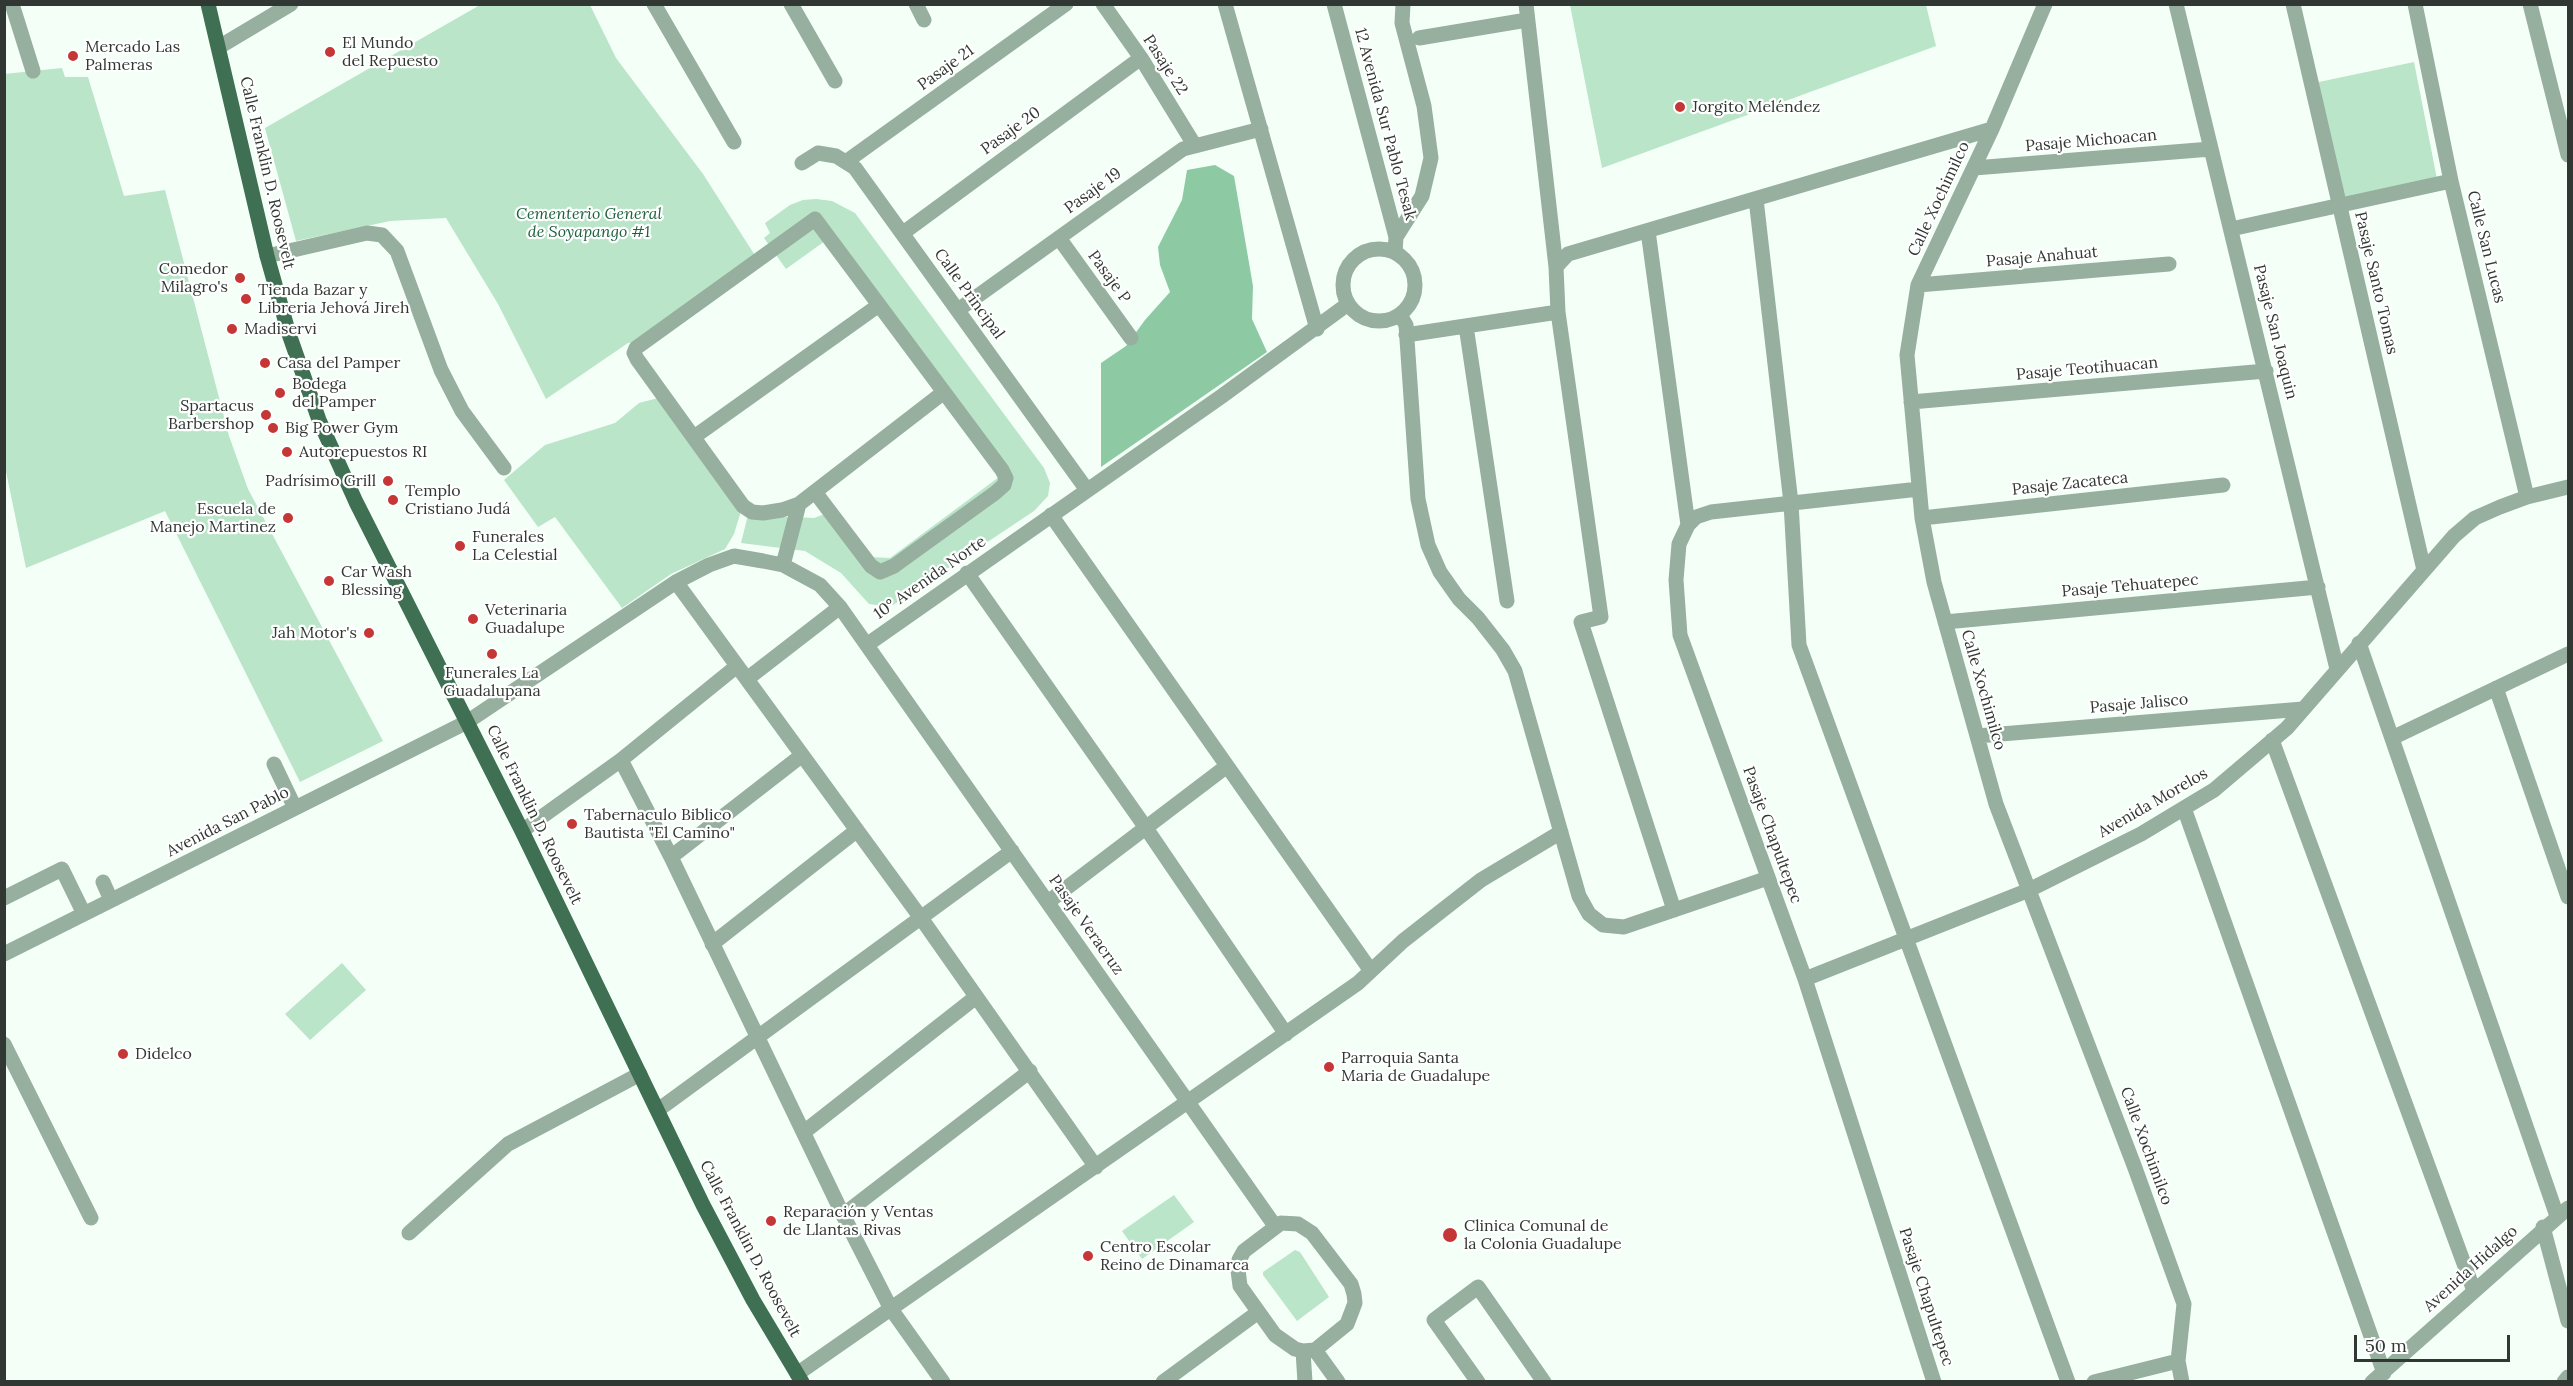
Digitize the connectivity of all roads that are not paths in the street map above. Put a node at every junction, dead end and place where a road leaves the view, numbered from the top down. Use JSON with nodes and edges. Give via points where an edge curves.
{"nodes":[{"id":1,"x":12,"y":4,"type":"edge"},
{"id":2,"x":208,"y":4,"type":"edge"},
{"id":3,"x":291,"y":4,"type":"edge"},
{"id":4,"x":654,"y":4,"type":"edge"},
{"id":5,"x":791,"y":4,"type":"edge"},
{"id":6,"x":916,"y":4,"type":"edge"},
{"id":7,"x":1066,"y":4,"type":"edge"},
{"id":8,"x":1103,"y":4,"type":"edge"},
{"id":9,"x":1225,"y":4,"type":"edge"},
{"id":10,"x":1334,"y":4,"type":"edge"},
{"id":11,"x":1403,"y":4,"type":"edge"},
{"id":12,"x":2044,"y":4,"type":"edge"},
{"id":13,"x":2176,"y":4,"type":"edge"},
{"id":14,"x":2293,"y":4,"type":"edge"},
{"id":15,"x":2415,"y":4,"type":"edge"},
{"id":16,"x":2530,"y":4,"type":"edge"},
{"id":17,"x":1526,"y":12,"type":"edge"},
{"id":18,"x":924,"y":20,"type":"dead end"},
{"id":19,"x":1419,"y":38,"type":"dead end"},
{"id":20,"x":219,"y":47,"type":"junction"},
{"id":21,"x":1141,"y":58,"type":"junction"},
{"id":22,"x":33,"y":71,"type":"dead end"},
{"id":23,"x":835,"y":81,"type":"dead end"},
{"id":24,"x":1261,"y":129,"type":"junction"},
{"id":25,"x":1992,"y":129,"type":"junction"},
{"id":26,"x":734,"y":142,"type":"dead end"},
{"id":27,"x":1195,"y":146,"type":"junction"},
{"id":28,"x":2211,"y":149,"type":"junction"},
{"id":29,"x":2568,"y":155,"type":"edge"},
{"id":30,"x":848,"y":161,"type":"junction"},
{"id":31,"x":802,"y":163,"type":"dead end"},
{"id":32,"x":1974,"y":168,"type":"junction"},
{"id":33,"x":2451,"y":181,"type":"junction"},
{"id":34,"x":1756,"y":199,"type":"junction"},
{"id":35,"x":2339,"y":205,"type":"junction"},
{"id":36,"x":2231,"y":229,"type":"junction"},
{"id":37,"x":1648,"y":231,"type":"junction"},
{"id":38,"x":903,"y":233,"type":"junction"},
{"id":39,"x":1059,"y":238,"type":"junction"},
{"id":40,"x":1396,"y":245,"type":"junction"},
{"id":41,"x":267,"y":256,"type":"junction"},
{"id":42,"x":2169,"y":264,"type":"dead end"},
{"id":43,"x":1556,"y":267,"type":"junction"},
{"id":44,"x":1918,"y":285,"type":"junction"},
{"id":45,"x":1348,"y":304,"type":"junction"},
{"id":46,"x":879,"y":305,"type":"junction"},
{"id":47,"x":958,"y":310,"type":"junction"},
{"id":48,"x":1558,"y":312,"type":"junction"},
{"id":49,"x":1400,"y":315,"type":"junction"},
{"id":50,"x":1466,"y":326,"type":"junction"},
{"id":51,"x":1317,"y":329,"type":"junction"},
{"id":52,"x":1406,"y":335,"type":"junction"},
{"id":53,"x":1131,"y":338,"type":"dead end"},
{"id":54,"x":2266,"y":371,"type":"junction"},
{"id":55,"x":944,"y":392,"type":"junction"},
{"id":56,"x":1911,"y":402,"type":"junction"},
{"id":57,"x":693,"y":437,"type":"junction"},
{"id":58,"x":504,"y":468,"type":"dead end"},
{"id":59,"x":2223,"y":485,"type":"dead end"},
{"id":60,"x":2568,"y":487,"type":"edge"},
{"id":61,"x":1919,"y":489,"type":"junction"},
{"id":62,"x":1087,"y":490,"type":"junction"},
{"id":63,"x":814,"y":492,"type":"junction"},
{"id":64,"x":2527,"y":497,"type":"junction"},
{"id":65,"x":1791,"y":503,"type":"junction"},
{"id":66,"x":799,"y":504,"type":"junction"},
{"id":67,"x":1051,"y":515,"type":"junction"},
{"id":68,"x":1922,"y":518,"type":"junction"},
{"id":69,"x":1688,"y":525,"type":"junction"},
{"id":70,"x":783,"y":565,"type":"junction"},
{"id":71,"x":2424,"y":570,"type":"junction"},
{"id":72,"x":967,"y":573,"type":"junction"},
{"id":73,"x":676,"y":582,"type":"junction"},
{"id":74,"x":2318,"y":587,"type":"junction"},
{"id":75,"x":1507,"y":602,"type":"dead end"},
{"id":76,"x":840,"y":607,"type":"junction"},
{"id":77,"x":1945,"y":622,"type":"junction"},
{"id":78,"x":2359,"y":643,"type":"junction"},
{"id":79,"x":868,"y":644,"type":"junction"},
{"id":80,"x":2568,"y":654,"type":"edge"},
{"id":81,"x":737,"y":666,"type":"junction"},
{"id":82,"x":2337,"y":669,"type":"junction"},
{"id":83,"x":747,"y":679,"type":"junction"},
{"id":84,"x":2496,"y":688,"type":"junction"},
{"id":85,"x":2303,"y":709,"type":"junction"},
{"id":86,"x":467,"y":722,"type":"junction"},
{"id":87,"x":1977,"y":736,"type":"junction"},
{"id":88,"x":2392,"y":738,"type":"junction"},
{"id":89,"x":2272,"y":740,"type":"junction"},
{"id":90,"x":801,"y":756,"type":"junction"},
{"id":91,"x":621,"y":760,"type":"junction"},
{"id":92,"x":274,"y":764,"type":"dead end"},
{"id":93,"x":1227,"y":766,"type":"junction"},
{"id":94,"x":295,"y":808,"type":"junction"},
{"id":95,"x":2184,"y":808,"type":"junction"},
{"id":96,"x":1146,"y":828,"type":"junction"},
{"id":97,"x":522,"y":831,"type":"junction"},
{"id":98,"x":856,"y":831,"type":"junction"},
{"id":99,"x":1561,"y":832,"type":"junction"},
{"id":100,"x":1012,"y":851,"type":"junction"},
{"id":101,"x":671,"y":857,"type":"junction"},
{"id":102,"x":1768,"y":878,"type":"junction"},
{"id":103,"x":103,"y":882,"type":"dead end"},
{"id":104,"x":2029,"y":890,"type":"junction"},
{"id":105,"x":2568,"y":897,"type":"edge"},
{"id":106,"x":4,"y":898,"type":"edge"},
{"id":107,"x":111,"y":900,"type":"junction"},
{"id":108,"x":1048,"y":902,"type":"junction"},
{"id":109,"x":1674,"y":910,"type":"junction"},
{"id":110,"x":84,"y":914,"type":"junction"},
{"id":111,"x":921,"y":918,"type":"junction"},
{"id":112,"x":1905,"y":939,"type":"junction"},
{"id":113,"x":712,"y":944,"type":"junction"},
{"id":114,"x":4,"y":954,"type":"edge"},
{"id":115,"x":1371,"y":971,"type":"junction"},
{"id":116,"x":1805,"y":979,"type":"junction"},
{"id":117,"x":976,"y":997,"type":"junction"},
{"id":118,"x":1286,"y":1034,"type":"junction"},
{"id":119,"x":757,"y":1037,"type":"junction"},
{"id":120,"x":4,"y":1044,"type":"edge"},
{"id":121,"x":1030,"y":1071,"type":"junction"},
{"id":122,"x":640,"y":1074,"type":"junction"},
{"id":123,"x":1189,"y":1102,"type":"junction"},
{"id":124,"x":658,"y":1110,"type":"junction"},
{"id":125,"x":804,"y":1132,"type":"junction"},
{"id":126,"x":1096,"y":1167,"type":"junction"},
{"id":127,"x":2563,"y":1212,"type":"edge"},
{"id":128,"x":843,"y":1215,"type":"junction"},
{"id":129,"x":91,"y":1218,"type":"dead end"},
{"id":130,"x":1275,"y":1226,"type":"junction"},
{"id":131,"x":2543,"y":1227,"type":"junction"},
{"id":132,"x":409,"y":1233,"type":"dead end"},
{"id":133,"x":2474,"y":1291,"type":"junction"},
{"id":134,"x":891,"y":1309,"type":"junction"},
{"id":135,"x":1257,"y":1313,"type":"junction"},
{"id":136,"x":2568,"y":1321,"type":"edge"},
{"id":137,"x":1309,"y":1351,"type":"junction"},
{"id":138,"x":2178,"y":1361,"type":"junction"},
{"id":139,"x":1182,"y":1376,"type":"edge"},
{"id":140,"x":2378,"y":1377,"type":"edge"},
{"id":141,"x":2568,"y":1377,"type":"edge"},
{"id":142,"x":800,"y":1378,"type":"edge"},
{"id":143,"x":943,"y":1382,"type":"edge"},
{"id":144,"x":1163,"y":1382,"type":"edge"},
{"id":145,"x":1305,"y":1382,"type":"edge"},
{"id":146,"x":1338,"y":1382,"type":"edge"},
{"id":147,"x":1478,"y":1382,"type":"edge"},
{"id":148,"x":1544,"y":1382,"type":"edge"},
{"id":149,"x":1934,"y":1382,"type":"edge"},
{"id":150,"x":2068,"y":1382,"type":"edge"},
{"id":151,"x":2094,"y":1382,"type":"edge"},
{"id":152,"x":2182,"y":1382,"type":"edge"},
{"id":153,"x":2564,"y":1382,"type":"edge"}],
"edges":[{"from":1,"to":22,"type":"street"},
{"from":2,"to":20,"type":"main road","name":"Calle Franklin D. Roosevelt"},
{"from":3,"to":20,"type":"street"},
{"from":4,"to":26,"type":"street"},
{"from":5,"to":23,"type":"street"},
{"from":6,"to":18,"type":"street"},
{"from":7,"to":30,"type":"street","name":"Pasaje 21"},
{"from":8,"to":21,"type":"street","name":"Pasaje 22"},
{"from":9,"to":24,"type":"street"},
{"from":10,"to":40,"type":"street","name":"12 Avenida Sur Pablo Tesak"},
{"from":11,"to":40,"type":"street","via":[[1402,23],[1425,106],[1431,158],[1422,196]]},
{"from":12,"to":25,"type":"street","name":"Calle Xochimilco"},
{"from":13,"to":28,"type":"street","name":"Pasaje San Joaquin"},
{"from":14,"to":35,"type":"street","name":"Pasaje Santo Tomas"},
{"from":15,"to":33,"type":"street","name":"Calle San Lucas"},
{"from":16,"to":29,"type":"street"},
{"from":17,"to":19,"type":"street"},
{"from":17,"to":43,"type":"street"},
{"from":20,"to":41,"type":"main road","name":"Calle Franklin D. Roosevelt"},
{"from":21,"to":27,"type":"street","name":"Pasaje 22"},
{"from":21,"to":38,"type":"street","name":"Pasaje 20"},
{"from":24,"to":27,"type":"street","name":"Pasaje 19"},
{"from":24,"to":51,"type":"street"},
{"from":25,"to":32,"type":"street","name":"Calle Xochimilco"},
{"from":25,"to":34,"type":"street"},
{"from":27,"to":39,"type":"street","name":"Pasaje 19","via":[[1183,149]]},
{"from":28,"to":32,"type":"street","name":"Pasaje Michoacan"},
{"from":28,"to":36,"type":"street","name":"Pasaje San Joaquin"},
{"from":30,"to":31,"type":"street","via":[[818,153]]},
{"from":30,"to":38,"type":"street","name":"Calle Principal"},
{"from":32,"to":44,"type":"street","name":"Calle Xochimilco"},
{"from":33,"to":35,"type":"street"},
{"from":33,"to":64,"type":"street","name":"Calle San Lucas"},
{"from":34,"to":37,"type":"street"},
{"from":34,"to":65,"type":"street"},
{"from":35,"to":36,"type":"street"},
{"from":35,"to":71,"type":"street","name":"Pasaje Santo Tomas"},
{"from":36,"to":54,"type":"street","name":"Pasaje San Joaquin"},
{"from":37,"to":43,"type":"street","via":[[1568,254]]},
{"from":37,"to":69,"type":"street"},
{"from":38,"to":47,"type":"street","name":"Calle Principal"},
{"from":39,"to":47,"type":"street","name":"Pasaje 19"},
{"from":39,"to":53,"type":"street","name":"Pasaje P"},
{"from":40,"to":45,"type":"street","via":[[1355,257],[1343,279]]},
{"from":40,"to":49,"type":"street","via":[[1412,268],[1415,281],[1410,305]]},
{"from":41,"to":58,"type":"street","via":[[367,233],[382,235],[397,251],[437,361],[462,411]]},
{"from":41,"to":86,"type":"main road","name":"Calle Franklin D. Roosevelt","via":[[319,420]]},
{"from":42,"to":44,"type":"street","name":"Pasaje Anahuat"},
{"from":43,"to":48,"type":"street"},
{"from":44,"to":56,"type":"street","name":"Calle Xochimilco","via":[[1907,355]]},
{"from":45,"to":49,"type":"street","via":[[1369,320],[1389,320]]},
{"from":45,"to":51,"type":"street","name":"10° Avenida Norte"},
{"from":46,"to":55,"type":"street"},
{"from":46,"to":57,"type":"street"},
{"from":46,"to":57,"type":"street","via":[[815,219],[805,226],[636,348],[637,359]]},
{"from":47,"to":62,"type":"street","name":"Calle Principal"},
{"from":48,"to":50,"type":"street"},
{"from":48,"to":109,"type":"street","via":[[1601,617],[1581,622]]},
{"from":49,"to":52,"type":"street"},
{"from":50,"to":52,"type":"street"},
{"from":50,"to":75,"type":"street"},
{"from":51,"to":62,"type":"street","name":"10° Avenida Norte"},
{"from":52,"to":99,"type":"street","via":[[1418,500],[1428,545],[1440,572],[1503,650],[1515,671]]},
{"from":54,"to":56,"type":"street","name":"Pasaje Teotihuacan"},
{"from":54,"to":74,"type":"street","name":"Pasaje San Joaquin"},
{"from":55,"to":63,"type":"street"},
{"from":55,"to":63,"type":"street","via":[[1002,470],[1004,485],[995,493],[894,566],[879,572]]},
{"from":56,"to":61,"type":"street","name":"Calle Xochimilco"},
{"from":57,"to":66,"type":"street","via":[[743,506],[752,512],[772,512]]},
{"from":59,"to":68,"type":"street","name":"Pasaje Zacateca"},
{"from":60,"to":64,"type":"street","name":"Avenida Morelos"},
{"from":61,"to":65,"type":"street"},
{"from":61,"to":68,"type":"street","name":"Calle Xochimilco"},
{"from":62,"to":67,"type":"street","name":"10° Avenida Norte"},
{"from":63,"to":66,"type":"street"},
{"from":64,"to":71,"type":"street","name":"Avenida Morelos","via":[[2475,519]]},
{"from":65,"to":69,"type":"street","via":[[1711,512],[1696,517]]},
{"from":65,"to":112,"type":"street","via":[[1799,645]]},
{"from":66,"to":70,"type":"street"},
{"from":67,"to":72,"type":"street","name":"10° Avenida Norte"},
{"from":67,"to":93,"type":"street"},
{"from":68,"to":77,"type":"street","name":"Calle Xochimilco"},
{"from":69,"to":102,"type":"street","name":"Pasaje Chapultepec","via":[[1679,544],[1676,580],[1680,635]]},
{"from":70,"to":73,"type":"street","name":"10° Avenida Norte","via":[[734,556]]},
{"from":70,"to":76,"type":"street","name":"10° Avenida Norte","via":[[820,585]]},
{"from":71,"to":78,"type":"street","name":"Avenida Morelos"},
{"from":72,"to":79,"type":"street","name":"10° Avenida Norte"},
{"from":72,"to":96,"type":"street"},
{"from":73,"to":81,"type":"street"},
{"from":73,"to":86,"type":"street","name":"10° Avenida Norte"},
{"from":74,"to":77,"type":"street","name":"Pasaje Tehuatepec"},
{"from":74,"to":82,"type":"street","name":"Pasaje San Joaquin"},
{"from":76,"to":79,"type":"street","name":"10° Avenida Norte"},
{"from":76,"to":83,"type":"street"},
{"from":77,"to":87,"type":"street","name":"Calle Xochimilco"},
{"from":78,"to":82,"type":"street","name":"Avenida Morelos"},
{"from":78,"to":88,"type":"street"},
{"from":79,"to":100,"type":"street","name":"Pasaje Veracruz"},
{"from":80,"to":84,"type":"street"},
{"from":81,"to":83,"type":"street"},
{"from":81,"to":91,"type":"street"},
{"from":82,"to":85,"type":"street","name":"Avenida Morelos"},
{"from":83,"to":90,"type":"street"},
{"from":84,"to":88,"type":"street"},
{"from":84,"to":105,"type":"street"},
{"from":85,"to":87,"type":"street","name":"Pasaje Jalisco"},
{"from":85,"to":89,"type":"street","name":"Avenida Morelos"},
{"from":86,"to":94,"type":"street","name":"Avenida San Pablo"},
{"from":86,"to":97,"type":"main road","name":"Calle Franklin D. Roosevelt"},
{"from":87,"to":104,"type":"street","name":"Calle Xochimilco","via":[[1996,804]]},
{"from":88,"to":127,"type":"street"},
{"from":89,"to":95,"type":"street","name":"Avenida Morelos","via":[[2214,790]]},
{"from":89,"to":133,"type":"street"},
{"from":90,"to":98,"type":"street"},
{"from":90,"to":101,"type":"street"},
{"from":91,"to":97,"type":"street"},
{"from":91,"to":101,"type":"street"},
{"from":92,"to":94,"type":"street"},
{"from":93,"to":96,"type":"street"},
{"from":93,"to":115,"type":"street"},
{"from":94,"to":107,"type":"street","name":"Avenida San Pablo"},
{"from":95,"to":104,"type":"street","name":"Avenida Morelos"},
{"from":95,"to":140,"type":"street"},
{"from":96,"to":108,"type":"street"},
{"from":96,"to":118,"type":"street"},
{"from":97,"to":122,"type":"main road","name":"Calle Franklin D. Roosevelt"},
{"from":98,"to":111,"type":"street"},
{"from":98,"to":113,"type":"street"},
{"from":99,"to":109,"type":"street","via":[[1579,896],[1588,914],[1603,925],[1624,927]]},
{"from":99,"to":115,"type":"street","via":[[1481,880],[1402,941]]},
{"from":100,"to":108,"type":"street","name":"Pasaje Veracruz"},
{"from":100,"to":111,"type":"street"},
{"from":101,"to":113,"type":"street"},
{"from":102,"to":109,"type":"street"},
{"from":102,"to":116,"type":"street","name":"Pasaje Chapultepec"},
{"from":103,"to":107,"type":"street"},
{"from":104,"to":112,"type":"street","name":"Avenida Morelos"},
{"from":104,"to":138,"type":"street","name":"Calle Xochimilco","via":[[2184,1304]]},
{"from":106,"to":110,"type":"street","via":[[62,869]]},
{"from":107,"to":110,"type":"street","name":"Avenida San Pablo"},
{"from":108,"to":123,"type":"street","name":"Pasaje Veracruz"},
{"from":110,"to":114,"type":"street","name":"Avenida San Pablo"},
{"from":111,"to":117,"type":"street"},
{"from":111,"to":119,"type":"street"},
{"from":112,"to":116,"type":"street","name":"Avenida Morelos"},
{"from":112,"to":150,"type":"street"},
{"from":113,"to":119,"type":"street"},
{"from":115,"to":118,"type":"street"},
{"from":116,"to":149,"type":"street","name":"Pasaje Chapultepec"},
{"from":117,"to":121,"type":"street"},
{"from":117,"to":125,"type":"street"},
{"from":118,"to":123,"type":"street"},
{"from":119,"to":124,"type":"street"},
{"from":119,"to":125,"type":"street"},
{"from":120,"to":129,"type":"street"},
{"from":121,"to":126,"type":"street"},
{"from":121,"to":128,"type":"street"},
{"from":122,"to":124,"type":"main road","name":"Calle Franklin D. Roosevelt"},
{"from":122,"to":132,"type":"street","via":[[508,1144]]},
{"from":123,"to":126,"type":"street"},
{"from":123,"to":130,"type":"street","name":"Pasaje Veracruz"},
{"from":124,"to":142,"type":"main road","name":"Calle Franklin D. Roosevelt","via":[[753,1300]]},
{"from":125,"to":128,"type":"street"},
{"from":126,"to":134,"type":"street"},
{"from":127,"to":131,"type":"street","name":"Avenida Hidalgo"},
{"from":128,"to":134,"type":"street"},
{"from":130,"to":135,"type":"street","via":[[1244,1251],[1239,1260],[1240,1286]]},
{"from":130,"to":137,"type":"street","via":[[1289,1223],[1305,1227],[1351,1284],[1355,1303],[1347,1324]]},
{"from":131,"to":133,"type":"street","name":"Avenida Hidalgo"},
{"from":131,"to":136,"type":"street"},
{"from":133,"to":140,"type":"street","name":"Avenida Hidalgo"},
{"from":134,"to":142,"type":"street"},
{"from":134,"to":143,"type":"street"},
{"from":135,"to":137,"type":"street","via":[[1286,1344]]},
{"from":135,"to":139,"type":"street"},
{"from":137,"to":145,"type":"street"},
{"from":137,"to":146,"type":"street"},
{"from":138,"to":151,"type":"street"},
{"from":138,"to":152,"type":"street","name":"Calle Xochimilco"},
{"from":139,"to":144,"type":"street"},
{"from":141,"to":153,"type":"street"},
{"from":147,"to":148,"type":"street","via":[[1434,1320],[1478,1287]]}]}
